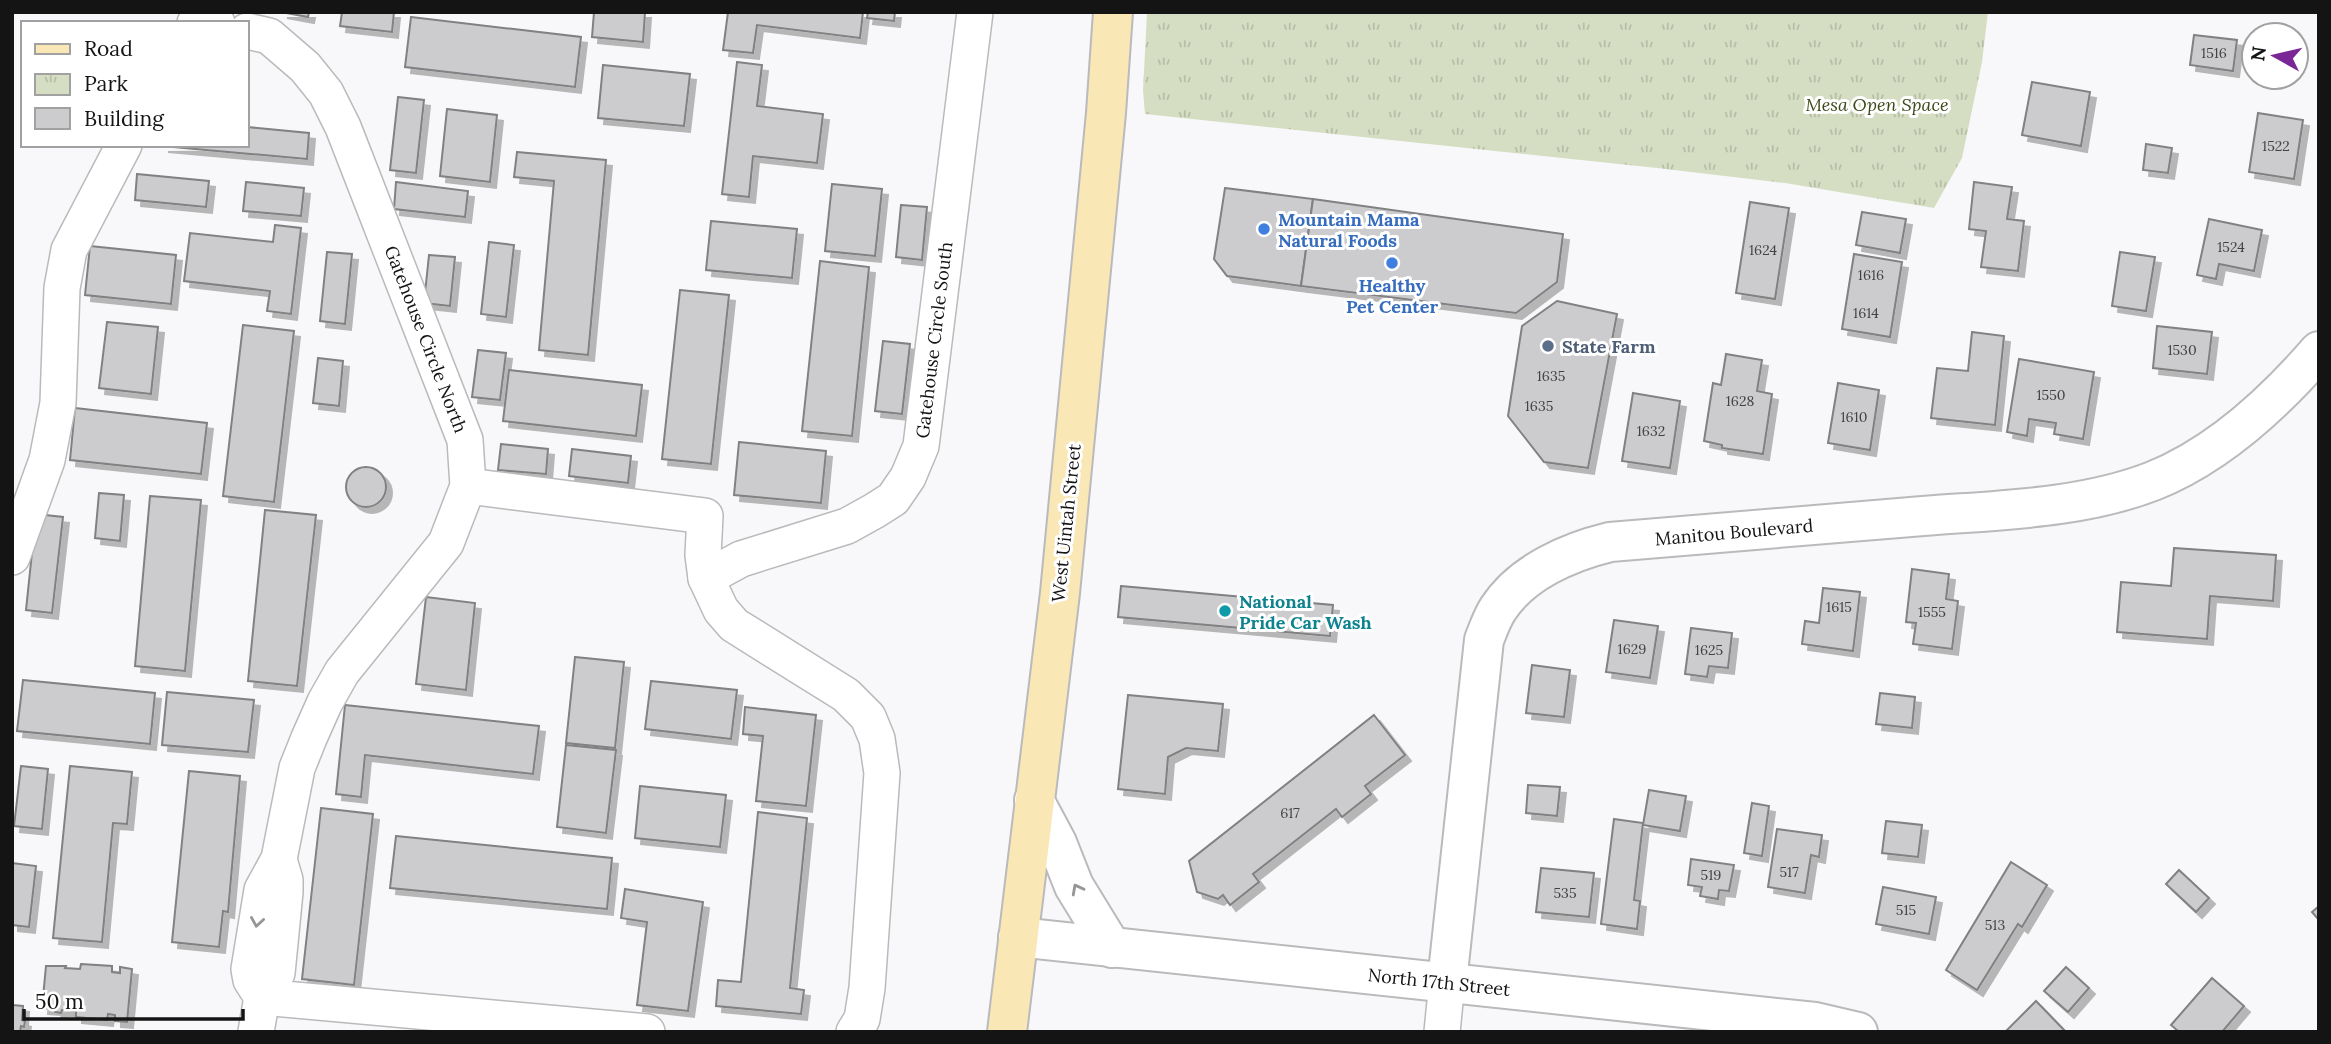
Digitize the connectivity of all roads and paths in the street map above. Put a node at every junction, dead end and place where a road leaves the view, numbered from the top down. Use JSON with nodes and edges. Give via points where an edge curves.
{"nodes":[{"id":1,"x":975,"y":12,"type":"edge"},
{"id":2,"x":1113,"y":12,"type":"edge"},
{"id":3,"x":248,"y":31,"type":"edge"},
{"id":4,"x":123,"y":147,"type":"edge"},
{"id":5,"x":2319,"y":351,"type":"edge"},
{"id":6,"x":468,"y":486,"type":"junction"},
{"id":7,"x":12,"y":557,"type":"edge"},
{"id":8,"x":706,"y":578,"type":"junction"},
{"id":9,"x":1034,"y":800,"type":"junction"},
{"id":10,"x":1018,"y":937,"type":"junction"},
{"id":11,"x":1112,"y":948,"type":"junction"},
{"id":12,"x":1447,"y":982,"type":"junction"},
{"id":13,"x":262,"y":997,"type":"junction"},
{"id":14,"x":256,"y":1032,"type":"edge"},
{"id":15,"x":647,"y":1032,"type":"edge"},
{"id":16,"x":855,"y":1032,"type":"edge"},
{"id":17,"x":1007,"y":1032,"type":"edge"},
{"id":18,"x":1442,"y":1032,"type":"edge"},
{"id":19,"x":1858,"y":1032,"type":"edge"}],
"edges":[{"from":1,"to":8,"type":"street","name":"Gatehouse Circle South","via":[[920,446],[908,477],[893,499],[847,526],[741,559]]},
{"from":2,"to":9,"type":"main road","name":"West Uintah Street","via":[[1060,593]]},
{"from":3,"to":6,"type":"street","name":"Gatehouse Circle North","via":[[279,42],[326,93],[466,440]]},
{"from":4,"to":7,"type":"street","via":[[69,250],[62,288],[58,404],[47,460]]},
{"from":5,"to":12,"type":"street","name":"Manitou Boulevard","via":[[2265,408],[2191,463],[2115,493],[2014,509],[1610,542],[1567,556],[1535,574],[1496,611],[1484,640]]},
{"from":6,"to":8,"type":"street","via":[[705,516]]},
{"from":6,"to":13,"type":"street","name":"Gatehouse Circle North","via":[[446,542],[342,672],[297,768],[279,859],[285,880],[277,973]]},
{"from":8,"to":16,"type":"street","via":[[734,625],[846,695],[868,717],[877,739],[882,773],[867,988]]},
{"from":9,"to":10,"type":"main road","name":"West Uintah Street"},
{"from":11,"to":9,"type":"street","one_way":true,"via":[[1074,886]]},
{"from":10,"to":11,"type":"street","name":"North 17th Street"},
{"from":10,"to":17,"type":"main road","name":"West Uintah Street"},
{"from":11,"to":12,"type":"street","name":"North 17th Street"},
{"from":12,"to":18,"type":"street"},
{"from":12,"to":19,"type":"street","name":"North 17th Street","via":[[1815,1022]]},
{"from":13,"to":14,"type":"street","name":"Gatehouse Circle North"},
{"from":13,"to":15,"type":"street"}]}
